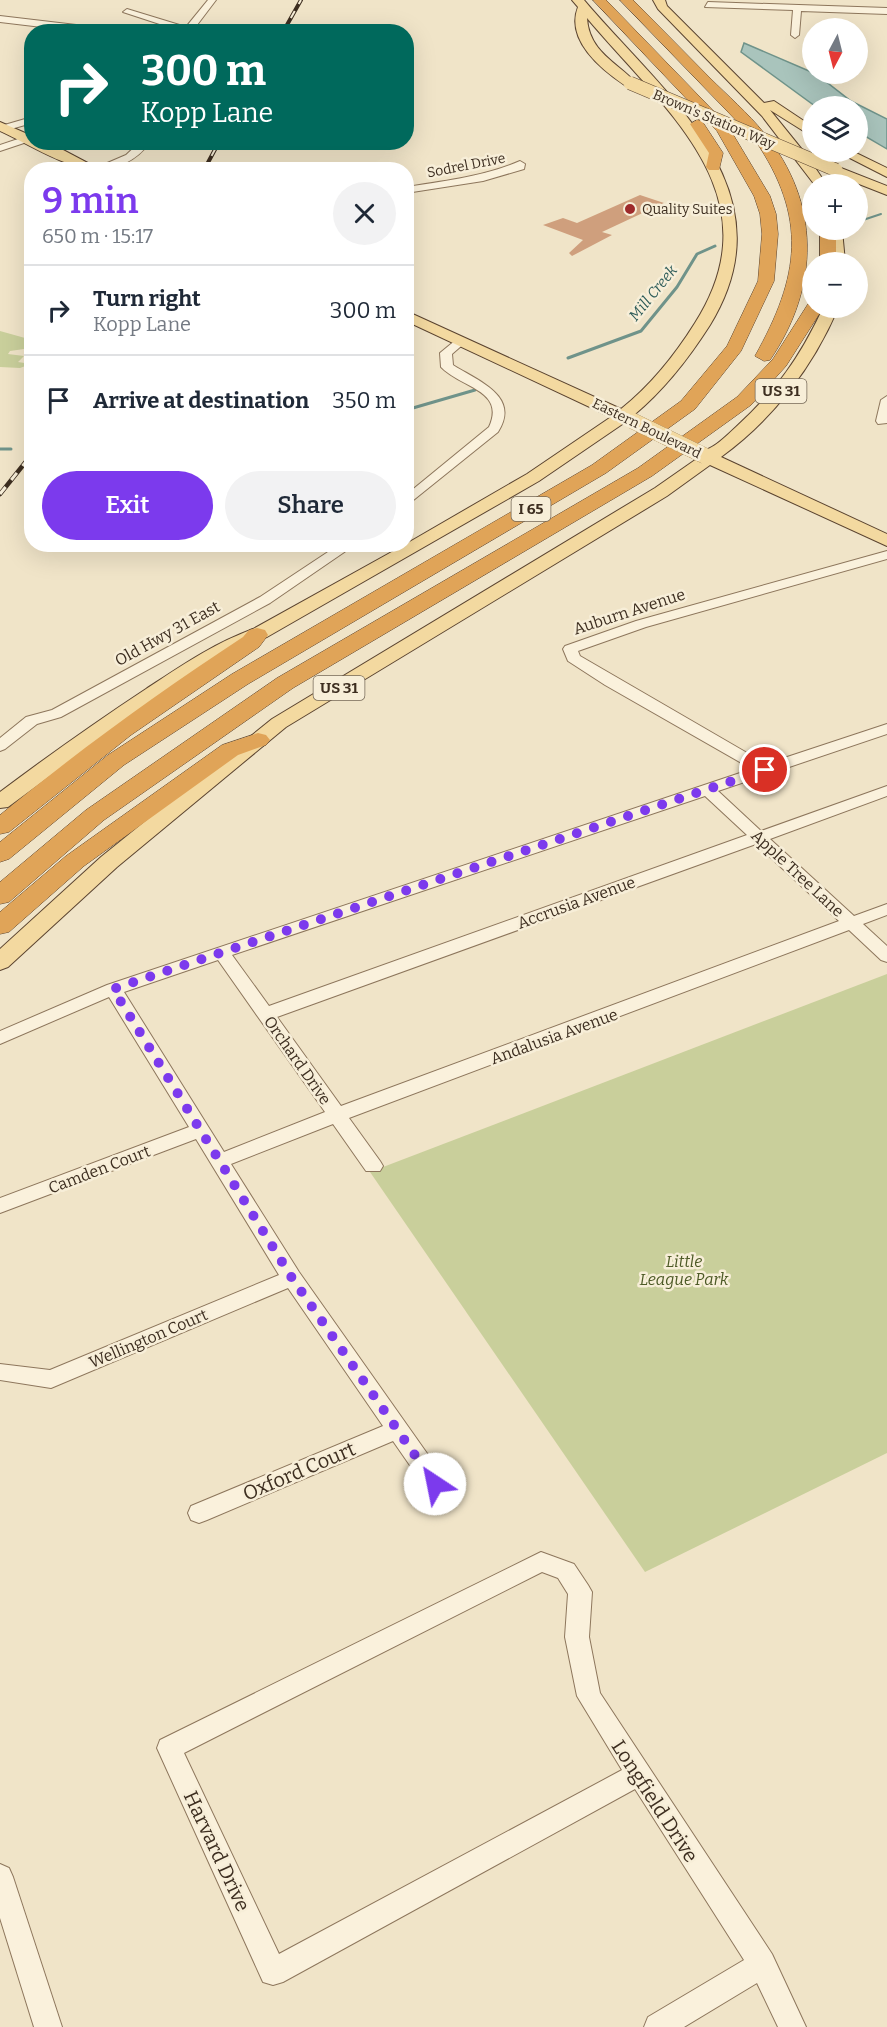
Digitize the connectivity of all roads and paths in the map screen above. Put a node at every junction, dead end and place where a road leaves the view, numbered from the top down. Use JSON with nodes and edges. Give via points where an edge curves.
{"nodes":[{"id":1,"x":212,"y":0,"type":"edge"},
{"id":2,"x":599,"y":0,"type":"edge"},
{"id":3,"x":626,"y":0,"type":"edge"},
{"id":4,"x":651,"y":0,"type":"edge"},
{"id":5,"x":580,"y":3,"type":"edge"},
{"id":6,"x":733,"y":3,"type":"edge"},
{"id":7,"x":660,"y":4,"type":"edge"},
{"id":8,"x":708,"y":4,"type":"dead end"},
{"id":9,"x":797,"y":8,"type":"junction"},
{"id":10,"x":887,"y":11,"type":"edge"},
{"id":11,"x":0,"y":19,"type":"edge"},
{"id":12,"x":118,"y":22,"type":"edge"},
{"id":13,"x":136,"y":24,"type":"edge"},
{"id":14,"x":196,"y":24,"type":"edge"},
{"id":15,"x":630,"y":32,"type":"junction"},
{"id":16,"x":795,"y":35,"type":"dead end"},
{"id":17,"x":725,"y":70,"type":"junction"},
{"id":18,"x":24,"y":122,"type":"edge"},
{"id":19,"x":802,"y":126,"type":"edge"},
{"id":20,"x":2,"y":127,"type":"edge"},
{"id":21,"x":24,"y":138,"type":"edge"},
{"id":22,"x":24,"y":143,"type":"edge"},
{"id":23,"x":0,"y":148,"type":"edge"},
{"id":24,"x":51,"y":150,"type":"edge"},
{"id":25,"x":139,"y":150,"type":"edge"},
{"id":26,"x":78,"y":162,"type":"edge"},
{"id":27,"x":122,"y":162,"type":"edge"},
{"id":28,"x":865,"y":162,"type":"edge"},
{"id":29,"x":714,"y":167,"type":"junction"},
{"id":30,"x":887,"y":173,"type":"edge"},
{"id":31,"x":813,"y":174,"type":"edge"},
{"id":32,"x":414,"y":187,"type":"edge"},
{"id":33,"x":414,"y":187,"type":"edge"},
{"id":34,"x":887,"y":191,"type":"edge"},
{"id":35,"x":808,"y":318,"type":"edge"},
{"id":36,"x":826,"y":318,"type":"edge"},
{"id":37,"x":414,"y":319,"type":"edge"},
{"id":38,"x":461,"y":340,"type":"junction"},
{"id":39,"x":585,"y":398,"type":"junction"},
{"id":40,"x":887,"y":400,"type":"edge"},
{"id":41,"x":628,"y":419,"type":"junction"},
{"id":42,"x":882,"y":421,"type":"dead end"},
{"id":43,"x":742,"y":431,"type":"junction"},
{"id":44,"x":589,"y":441,"type":"junction"},
{"id":45,"x":707,"y":457,"type":"junction"},
{"id":46,"x":645,"y":472,"type":"junction"},
{"id":47,"x":766,"y":484,"type":"junction"},
{"id":48,"x":414,"y":495,"type":"edge"},
{"id":49,"x":887,"y":541,"type":"edge"},
{"id":50,"x":414,"y":548,"type":"edge"},
{"id":51,"x":338,"y":552,"type":"edge"},
{"id":52,"x":407,"y":552,"type":"edge"},
{"id":53,"x":887,"y":555,"type":"edge"},
{"id":54,"x":257,"y":635,"type":"junction"},
{"id":55,"x":887,"y":729,"type":"edge"},
{"id":56,"x":258,"y":740,"type":"junction"},
{"id":57,"x":0,"y":746,"type":"edge"},
{"id":58,"x":765,"y":770,"type":"junction"},
{"id":59,"x":708,"y":790,"type":"junction"},
{"id":60,"x":887,"y":791,"type":"edge"},
{"id":61,"x":0,"y":802,"type":"edge"},
{"id":62,"x":0,"y":827,"type":"edge"},
{"id":63,"x":759,"y":837,"type":"junction"},
{"id":64,"x":0,"y":854,"type":"edge"},
{"id":65,"x":0,"y":896,"type":"edge"},
{"id":66,"x":887,"y":909,"type":"edge"},
{"id":67,"x":852,"y":922,"type":"junction"},
{"id":68,"x":0,"y":926,"type":"edge"},
{"id":69,"x":222,"y":953,"type":"junction"},
{"id":70,"x":887,"y":956,"type":"edge"},
{"id":71,"x":0,"y":962,"type":"edge"},
{"id":72,"x":113,"y":989,"type":"junction"},
{"id":73,"x":266,"y":1014,"type":"junction"},
{"id":74,"x":0,"y":1038,"type":"edge"},
{"id":75,"x":336,"y":1115,"type":"junction"},
{"id":76,"x":199,"y":1131,"type":"junction"},
{"id":77,"x":220,"y":1161,"type":"junction"},
{"id":78,"x":373,"y":1166,"type":"dead end"},
{"id":79,"x":0,"y":1206,"type":"edge"},
{"id":80,"x":292,"y":1278,"type":"junction"},
{"id":81,"x":0,"y":1372,"type":"edge"},
{"id":82,"x":398,"y":1429,"type":"junction"},
{"id":83,"x":435,"y":1484,"type":"dead end"},
{"id":84,"x":199,"y":1513,"type":"dead end"},
{"id":85,"x":557,"y":1567,"type":"joint"},
{"id":86,"x":637,"y":1775,"type":"junction"},
{"id":87,"x":0,"y":1876,"type":"edge"},
{"id":88,"x":762,"y":1964,"type":"junction"},
{"id":89,"x":48,"y":2027,"type":"edge"},
{"id":90,"x":658,"y":2027,"type":"edge"},
{"id":91,"x":792,"y":2027,"type":"edge"}],
"edges":[{"from":1,"to":14,"type":"street"},
{"from":2,"to":15,"type":"highway","number":"I 65"},
{"from":3,"to":46,"type":"highway","number":"I 65","via":[[760,137],[787,180],[801,230],[801,266],[795,294],[782,326],[760,362],[730,398]]},
{"from":4,"to":7,"type":"main road"},
{"from":5,"to":29,"type":"main road","via":[[695,137]]},
{"from":5,"to":34,"type":"main road","name":"Brown's Station Way","bridge":true,"via":[[594,53],[630,83]]},
{"from":6,"to":8,"type":"street"},
{"from":6,"to":9,"type":"street"},
{"from":7,"to":17,"type":"main road"},
{"from":9,"to":10,"type":"street"},
{"from":9,"to":16,"type":"street"},
{"from":11,"to":12,"type":"street"},
{"from":12,"to":13,"type":"street"},
{"from":15,"to":29,"type":"highway","via":[[631,43],[692,116],[716,153]]},
{"from":15,"to":64,"type":"highway","number":"I 65","via":[[723,129],[752,176],[768,214],[766,281],[735,348],[688,405],[599,469],[221,692],[116,760]]},
{"from":17,"to":19,"type":"main road","name":"Brown's Station Way"},
{"from":17,"to":31,"type":"main road","via":[[798,151]]},
{"from":18,"to":20,"type":"street"},
{"from":20,"to":21,"type":"main road"},
{"from":22,"to":23,"type":"street"},
{"from":24,"to":26,"type":"main road"},
{"from":25,"to":27,"type":"street"},
{"from":28,"to":30,"type":"main road"},
{"from":29,"to":41,"type":"main road","via":[[731,219],[724,281],[702,327]]},
{"from":32,"to":33,"type":"street","name":"Sodrel Drive","via":[[483,178],[520,164]]},
{"from":35,"to":46,"type":"highway","via":[[780,362],[744,401]]},
{"from":36,"to":43,"type":"main road","number":"US 31","via":[[792,378]]},
{"from":37,"to":38,"type":"main road","name":"Eastern Boulevard"},
{"from":38,"to":39,"type":"main road","name":"Eastern Boulevard"},
{"from":38,"to":48,"type":"street","via":[[446,353],[447,367],[494,396],[500,418],[494,429]]},
{"from":39,"to":41,"type":"main road","name":"Eastern Boulevard"},
{"from":39,"to":44,"type":"main road","via":[[594,424]]},
{"from":40,"to":42,"type":"street"},
{"from":41,"to":44,"type":"main road"},
{"from":41,"to":45,"type":"main road","name":"Eastern Boulevard","bridge":true},
{"from":43,"to":45,"type":"main road","number":"US 31"},
{"from":43,"to":47,"type":"main road","via":[[741,449]]},
{"from":44,"to":50,"type":"main road"},
{"from":45,"to":47,"type":"main road","name":"Eastern Boulevard"},
{"from":45,"to":56,"type":"main road","number":"US 31","via":[[661,492],[279,723]]},
{"from":46,"to":65,"type":"highway","number":"I 65","via":[[285,683],[95,815]]},
{"from":47,"to":49,"type":"main road","name":"Eastern Boulevard"},
{"from":51,"to":57,"type":"street","name":"Old Hwy 31 East","via":[[265,600],[56,714],[38,716],[21,725]]},
{"from":52,"to":54,"type":"main road"},
{"from":53,"to":58,"type":"street","name":"Auburn Avenue","via":[[641,624],[570,648],[573,658],[609,682]]},
{"from":54,"to":61,"type":"main road","via":[[243,638],[177,677],[92,733]]},
{"from":54,"to":62,"type":"highway","via":[[154,706]]},
{"from":55,"to":58,"type":"street"},
{"from":56,"to":68,"type":"highway","via":[[230,750],[75,861]]},
{"from":56,"to":71,"type":"main road","number":"US 31","via":[[109,862]]},
{"from":58,"to":59,"type":"street"},
{"from":59,"to":63,"type":"street","name":"Apple Tree Lane"},
{"from":59,"to":69,"type":"street"},
{"from":60,"to":63,"type":"street","name":"Accrusia Avenue"},
{"from":63,"to":67,"type":"street","name":"Apple Tree Lane"},
{"from":63,"to":73,"type":"street","name":"Accrusia Avenue"},
{"from":66,"to":67,"type":"street","name":"Andalusia Avenue"},
{"from":67,"to":70,"type":"street","name":"Apple Tree Lane"},
{"from":67,"to":75,"type":"street","name":"Andalusia Avenue"},
{"from":69,"to":72,"type":"street"},
{"from":69,"to":73,"type":"street","name":"Orchard Drive"},
{"from":72,"to":74,"type":"street"},
{"from":72,"to":76,"type":"street"},
{"from":73,"to":75,"type":"street","name":"Orchard Drive"},
{"from":75,"to":77,"type":"street","name":"Andalusia Avenue"},
{"from":75,"to":78,"type":"street","name":"Orchard Drive"},
{"from":76,"to":77,"type":"street"},
{"from":76,"to":79,"type":"street","name":"Camden Court"},
{"from":77,"to":80,"type":"street"},
{"from":80,"to":81,"type":"street","name":"Wellington Court","via":[[51,1378]]},
{"from":80,"to":82,"type":"street"},
{"from":82,"to":83,"type":"street"},
{"from":82,"to":84,"type":"street","name":"Oxford Court"},
{"from":85,"to":86,"type":"street","name":"Longfield Drive","via":[[566,1571],[580,1592],[577,1637],[589,1696]]},
{"from":85,"to":86,"type":"street","name":"Harvard Drive","via":[[541,1562],[168,1748],[273,1972]]},
{"from":86,"to":88,"type":"street","name":"Longfield Drive"},
{"from":87,"to":89,"type":"street"},
{"from":88,"to":90,"type":"street"},
{"from":88,"to":91,"type":"street","name":"Longfield Drive"}]}
